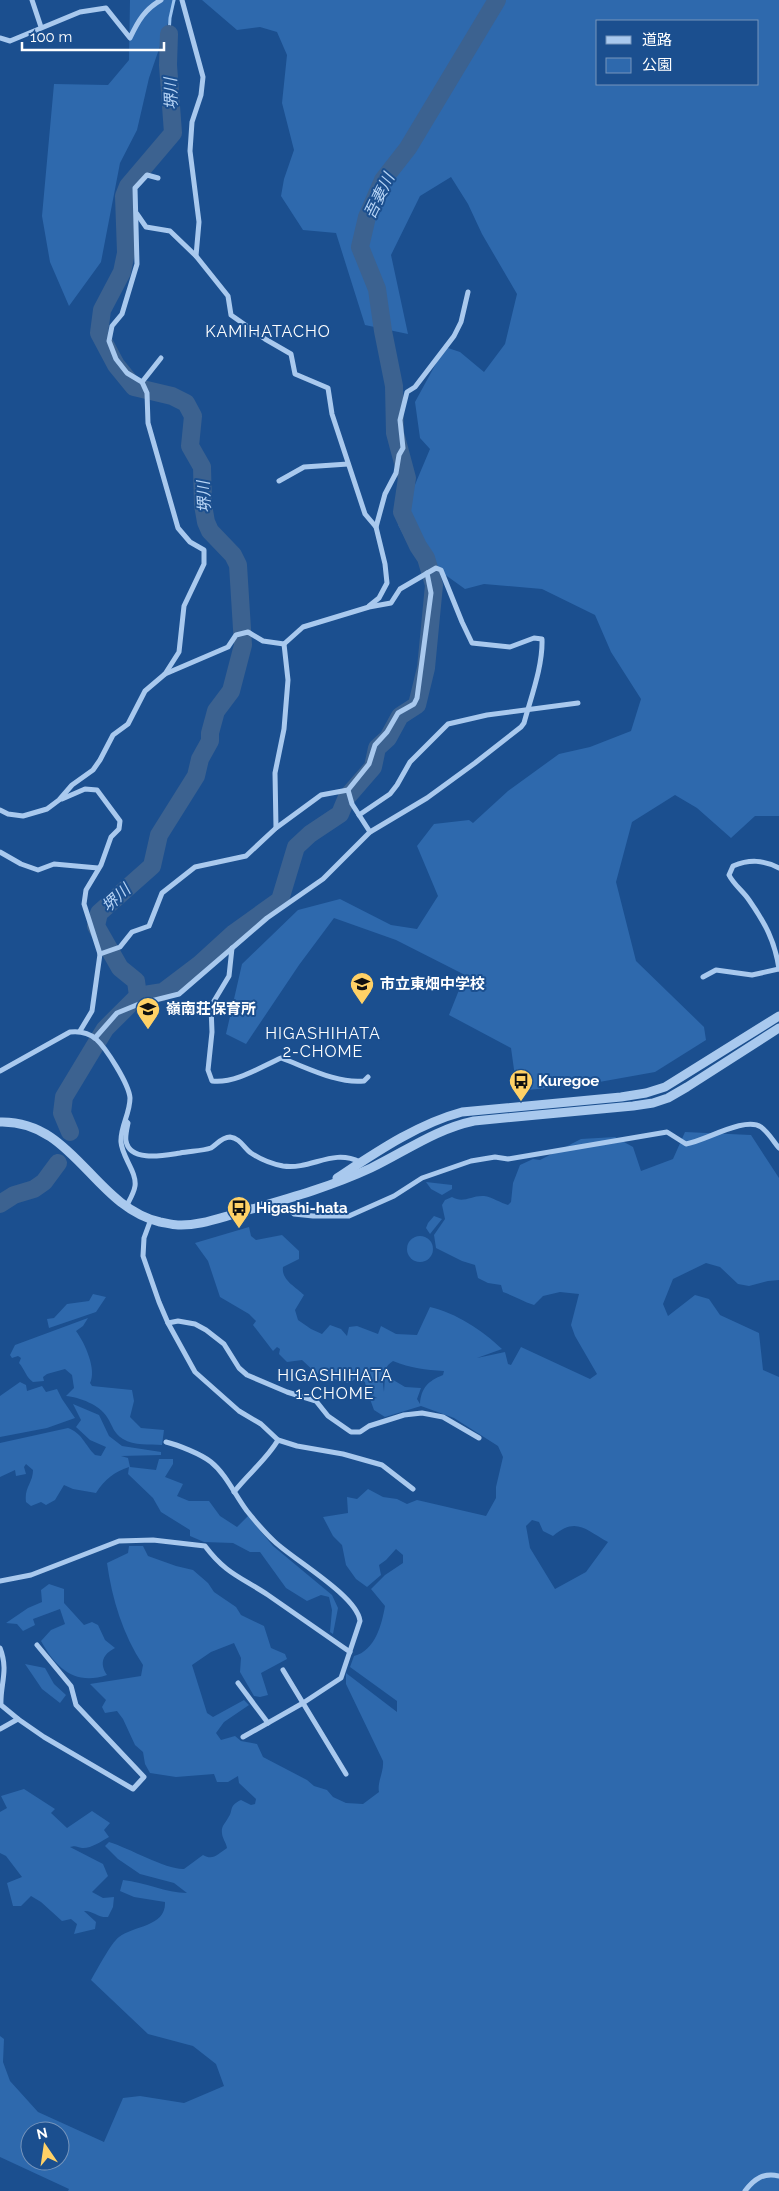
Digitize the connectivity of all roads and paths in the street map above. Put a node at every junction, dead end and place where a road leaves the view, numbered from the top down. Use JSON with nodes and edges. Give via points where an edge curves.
{"nodes":[{"id":1,"x":32,"y":0,"type":"edge"},
{"id":2,"x":162,"y":0,"type":"edge"},
{"id":3,"x":182,"y":0,"type":"edge"},
{"id":4,"x":41,"y":27,"type":"junction"},
{"id":5,"x":0,"y":38,"type":"edge"},
{"id":6,"x":158,"y":178,"type":"dead end"},
{"id":7,"x":136,"y":214,"type":"junction"},
{"id":8,"x":196,"y":256,"type":"junction"},
{"id":9,"x":468,"y":292,"type":"dead end"},
{"id":10,"x":161,"y":358,"type":"dead end"},
{"id":11,"x":142,"y":382,"type":"junction"},
{"id":12,"x":348,"y":464,"type":"junction"},
{"id":13,"x":279,"y":481,"type":"dead end"},
{"id":14,"x":376,"y":527,"type":"junction"},
{"id":15,"x":427,"y":573,"type":"junction"},
{"id":16,"x":369,"y":607,"type":"junction"},
{"id":17,"x":284,"y":644,"type":"junction"},
{"id":18,"x":165,"y":674,"type":"junction"},
{"id":19,"x":578,"y":704,"type":"dead end"},
{"id":20,"x":528,"y":708,"type":"junction"},
{"id":21,"x":348,"y":790,"type":"junction"},
{"id":22,"x":59,"y":800,"type":"junction"},
{"id":23,"x":0,"y":810,"type":"edge"},
{"id":24,"x":359,"y":815,"type":"junction"},
{"id":25,"x":276,"y":828,"type":"junction"},
{"id":26,"x":370,"y":832,"type":"junction"},
{"id":27,"x":0,"y":852,"type":"edge"},
{"id":28,"x":98,"y":868,"type":"junction"},
{"id":29,"x":779,"y":868,"type":"edge"},
{"id":30,"x":232,"y":948,"type":"junction"},
{"id":31,"x":100,"y":954,"type":"junction"},
{"id":32,"x":779,"y":969,"type":"edge"},
{"id":33,"x":703,"y":977,"type":"dead end"},
{"id":34,"x":779,"y":1016,"type":"edge"},
{"id":35,"x":779,"y":1028,"type":"edge"},
{"id":36,"x":80,"y":1031,"type":"junction"},
{"id":37,"x":95,"y":1038,"type":"junction"},
{"id":38,"x":0,"y":1071,"type":"edge"},
{"id":39,"x":368,"y":1077,"type":"dead end"},
{"id":40,"x":126,"y":1121,"type":"junction"},
{"id":41,"x":0,"y":1122,"type":"edge"},
{"id":42,"x":779,"y":1148,"type":"edge"},
{"id":43,"x":360,"y":1162,"type":"junction"},
{"id":44,"x":318,"y":1190,"type":"junction"},
{"id":45,"x":281,"y":1201,"type":"junction"},
{"id":46,"x":126,"y":1207,"type":"junction"},
{"id":47,"x":151,"y":1219,"type":"junction"},
{"id":48,"x":168,"y":1323,"type":"junction"},
{"id":49,"x":479,"y":1438,"type":"dead end"},
{"id":50,"x":278,"y":1440,"type":"junction"},
{"id":51,"x":166,"y":1442,"type":"dead end"},
{"id":52,"x":413,"y":1489,"type":"dead end"},
{"id":53,"x":234,"y":1492,"type":"junction"},
{"id":54,"x":0,"y":1581,"type":"edge"},
{"id":55,"x":37,"y":1646,"type":"dead end"},
{"id":56,"x":0,"y":1648,"type":"edge"},
{"id":57,"x":350,"y":1652,"type":"junction"},
{"id":58,"x":283,"y":1670,"type":"dead end"},
{"id":59,"x":238,"y":1683,"type":"dead end"},
{"id":60,"x":303,"y":1703,"type":"junction"},
{"id":61,"x":18,"y":1719,"type":"junction"},
{"id":62,"x":268,"y":1723,"type":"junction"},
{"id":63,"x":0,"y":1729,"type":"edge"},
{"id":64,"x":243,"y":1738,"type":"dead end"},
{"id":65,"x":346,"y":1774,"type":"dead end"},
{"id":66,"x":779,"y":2176,"type":"edge"},
{"id":67,"x":745,"y":2191,"type":"edge"}],
"edges":[{"from":1,"to":4,"type":"street"},
{"from":2,"to":4,"type":"street","via":[[149,7],[130,38],[106,8],[80,12]]},
{"from":3,"to":8,"type":"street","via":[[203,77],[192,122],[190,151],[199,222]]},
{"from":4,"to":5,"type":"street","via":[[10,41]]},
{"from":6,"to":7,"type":"street","via":[[147,175],[135,188]]},
{"from":7,"to":8,"type":"street","via":[[146,227],[170,231]]},
{"from":7,"to":11,"type":"street","via":[[138,264],[122,314],[112,326],[109,341],[127,374]]},
{"from":8,"to":12,"type":"street","via":[[228,296],[231,315],[291,354],[295,374],[328,388],[332,414]]},
{"from":9,"to":14,"type":"street","via":[[462,322],[454,336],[415,387],[407,392],[400,420],[403,448]]},
{"from":10,"to":11,"type":"street"},
{"from":11,"to":18,"type":"street","via":[[147,393],[148,423],[178,528],[205,553],[204,564],[184,606],[179,652]]},
{"from":12,"to":13,"type":"street","via":[[304,467]]},
{"from":12,"to":14,"type":"street","via":[[364,514]]},
{"from":14,"to":16,"type":"street","via":[[387,583],[379,598]]},
{"from":15,"to":16,"type":"street","via":[[400,590],[392,603]]},
{"from":15,"to":20,"type":"street","via":[[436,568],[441,570],[472,643],[510,647],[534,638],[542,640]]},
{"from":15,"to":21,"type":"street","via":[[431,592],[417,698],[414,704],[398,713],[375,745],[369,764]]},
{"from":16,"to":17,"type":"street","via":[[303,626]]},
{"from":17,"to":18,"type":"street","via":[[263,641],[248,632],[236,635],[228,647]]},
{"from":17,"to":25,"type":"street","via":[[288,680],[284,728],[274,772]]},
{"from":18,"to":22,"type":"street","via":[[145,691],[128,724],[113,735],[93,770],[72,785]]},
{"from":19,"to":20,"type":"street"},
{"from":20,"to":24,"type":"street","via":[[448,724],[410,762],[390,794]]},
{"from":20,"to":26,"type":"street","via":[[521,727],[476,763]]},
{"from":21,"to":24,"type":"street"},
{"from":21,"to":25,"type":"street","via":[[320,796]]},
{"from":22,"to":23,"type":"street","via":[[47,810],[22,816]]},
{"from":22,"to":28,"type":"street","via":[[85,788],[98,790],[120,821]]},
{"from":24,"to":26,"type":"street"},
{"from":25,"to":31,"type":"street","via":[[246,856],[195,867],[162,892],[148,926],[132,932],[120,947]]},
{"from":26,"to":30,"type":"street","via":[[323,879],[266,918]]},
{"from":27,"to":28,"type":"street","via":[[38,870],[54,864]]},
{"from":28,"to":31,"type":"street","via":[[86,890],[84,904]]},
{"from":29,"to":32,"type":"street","via":[[766,862],[747,860],[733,866],[729,875],[771,934]]},
{"from":30,"to":37,"type":"street","via":[[178,994],[117,1013]]},
{"from":30,"to":39,"type":"street","via":[[229,976],[211,1006],[208,1070],[212,1081],[221,1082],[281,1058],[354,1082]]},
{"from":31,"to":36,"type":"street","via":[[92,1011]]},
{"from":32,"to":33,"type":"street","via":[[752,975],[716,970]]},
{"from":34,"to":43,"type":"street","via":[[665,1087],[621,1097],[462,1112],[431,1123]]},
{"from":35,"to":44,"type":"street","via":[[668,1098],[633,1106],[454,1125]]},
{"from":36,"to":37,"type":"street"},
{"from":36,"to":38,"type":"street","via":[[70,1032]]},
{"from":37,"to":40,"type":"street","via":[[126,1084],[130,1096]]},
{"from":40,"to":43,"type":"street","via":[[128,1147],[136,1154],[148,1156],[210,1148],[229,1137],[238,1140],[260,1158],[280,1166],[314,1164],[348,1156]]},
{"from":40,"to":46,"type":"street","via":[[121,1145],[135,1180]]},
{"from":41,"to":46,"type":"street","via":[[43,1132],[60,1143],[104,1190]]},
{"from":42,"to":45,"type":"street","via":[[761,1127],[750,1124],[686,1144],[667,1132],[590,1147],[471,1161],[422,1178],[394,1196],[349,1216],[294,1214]]},
{"from":43,"to":44,"type":"street"},
{"from":44,"to":45,"type":"street"},
{"from":45,"to":47,"type":"street","via":[[202,1222],[178,1225]]},
{"from":46,"to":47,"type":"street"},
{"from":47,"to":48,"type":"street","via":[[144,1238],[143,1256]]},
{"from":48,"to":49,"type":"street","via":[[186,1322],[206,1330],[224,1344],[246,1375],[316,1401],[328,1416],[351,1432],[360,1432],[404,1415],[422,1413],[443,1417]]},
{"from":48,"to":50,"type":"street","via":[[195,1372]]},
{"from":50,"to":52,"type":"street","via":[[382,1464]]},
{"from":50,"to":53,"type":"street","via":[[272,1451]]},
{"from":51,"to":53,"type":"street","via":[[210,1461]]},
{"from":53,"to":57,"type":"street","via":[[273,1541],[322,1578],[359,1614]]},
{"from":54,"to":57,"type":"street","via":[[31,1575],[119,1541],[153,1540],[205,1546],[231,1574]]},
{"from":55,"to":61,"type":"street","via":[[71,1686],[76,1705],[144,1777],[133,1789]]},
{"from":56,"to":61,"type":"street","via":[[5,1671],[1,1705]]},
{"from":57,"to":60,"type":"street","via":[[341,1678]]},
{"from":58,"to":60,"type":"street"},
{"from":59,"to":62,"type":"street"},
{"from":60,"to":62,"type":"street"},
{"from":60,"to":65,"type":"street"},
{"from":61,"to":63,"type":"street"},
{"from":62,"to":64,"type":"street"},
{"from":66,"to":67,"type":"street","via":[[761,2176]]}]}
